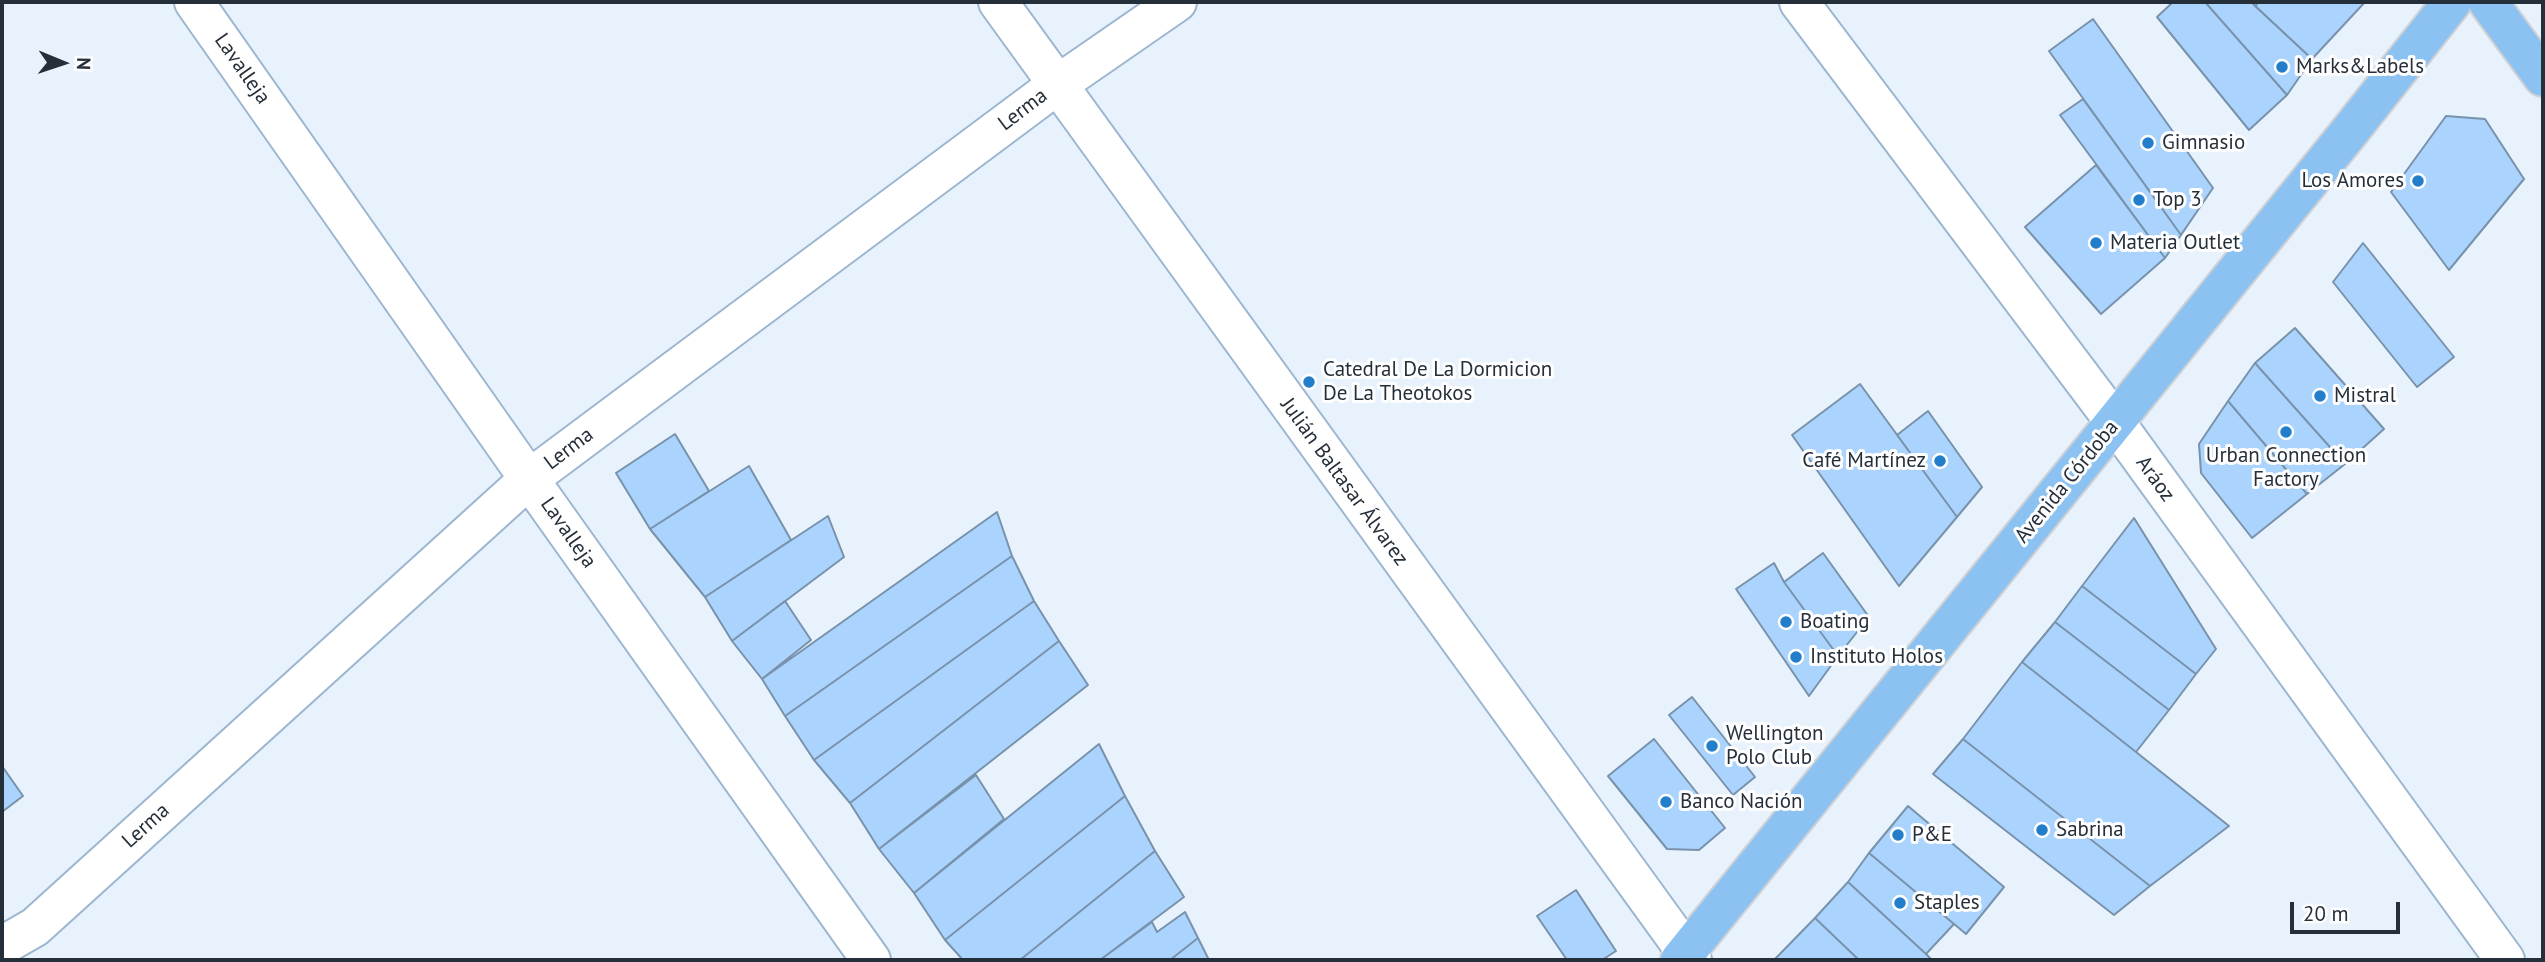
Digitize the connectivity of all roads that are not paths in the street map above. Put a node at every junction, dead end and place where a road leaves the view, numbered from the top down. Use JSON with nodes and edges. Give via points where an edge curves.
{"nodes":[{"id":1,"x":194,"y":2,"type":"edge"},
{"id":2,"x":998,"y":2,"type":"edge"},
{"id":3,"x":1177,"y":2,"type":"edge"},
{"id":4,"x":1799,"y":2,"type":"edge"},
{"id":5,"x":2452,"y":2,"type":"edge"},
{"id":6,"x":2488,"y":2,"type":"edge"},
{"id":7,"x":2543,"y":76,"type":"edge"},
{"id":8,"x":1056,"y":85,"type":"junction"},
{"id":9,"x":2115,"y":422,"type":"junction"},
{"id":10,"x":529,"y":479,"type":"junction"},
{"id":11,"x":2,"y":946,"type":"edge"},
{"id":12,"x":1686,"y":958,"type":"edge"},
{"id":13,"x":2500,"y":958,"type":"edge"},
{"id":14,"x":871,"y":960,"type":"edge"}],
"edges":[{"from":1,"to":10,"type":"street","name":"Lavalleja"},
{"from":2,"to":8,"type":"street","name":"Julián Baltasar Álvarez"},
{"from":3,"to":8,"type":"street","name":"Lerma"},
{"from":4,"to":9,"type":"street","name":"Aráoz"},
{"from":5,"to":9,"type":"main road","name":"Avenida Córdoba"},
{"from":6,"to":7,"type":"main road"},
{"from":8,"to":10,"type":"street","name":"Lerma"},
{"from":8,"to":12,"type":"street","name":"Julián Baltasar Álvarez"},
{"from":9,"to":12,"type":"main road","name":"Avenida Córdoba"},
{"from":9,"to":13,"type":"street","name":"Aráoz"},
{"from":10,"to":11,"type":"street","name":"Lerma","via":[[35,927]]},
{"from":10,"to":14,"type":"street","name":"Lavalleja"}]}
